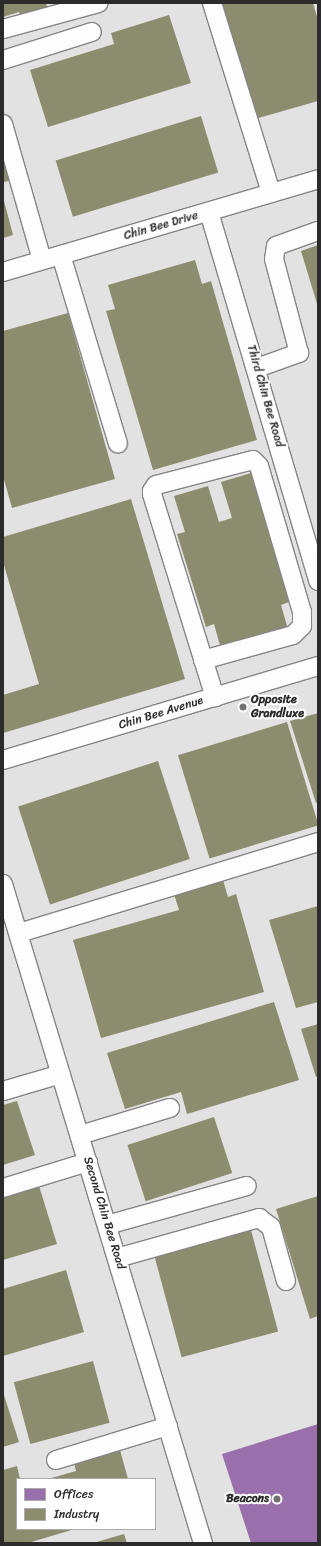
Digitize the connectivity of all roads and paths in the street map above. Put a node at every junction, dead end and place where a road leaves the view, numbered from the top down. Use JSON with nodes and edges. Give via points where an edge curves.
{"nodes":[{"id":1,"x":99,"y":3,"type":"edge"},
{"id":2,"x":212,"y":3,"type":"edge"},
{"id":3,"x":3,"y":29,"type":"edge"},
{"id":4,"x":92,"y":32,"type":"dead end"},
{"id":5,"x":3,"y":60,"type":"edge"},
{"id":6,"x":3,"y":124,"type":"edge"},
{"id":7,"x":318,"y":179,"type":"edge"},
{"id":8,"x":271,"y":192,"type":"junction"},
{"id":9,"x":209,"y":212,"type":"junction"},
{"id":10,"x":318,"y":232,"type":"edge"},
{"id":11,"x":61,"y":255,"type":"junction"},
{"id":12,"x":42,"y":260,"type":"junction"},
{"id":13,"x":3,"y":272,"type":"edge"},
{"id":14,"x":257,"y":368,"type":"junction"},
{"id":15,"x":118,"y":444,"type":"dead end"},
{"id":16,"x":311,"y":531,"type":"edge"},
{"id":17,"x":318,"y":581,"type":"edge"},
{"id":18,"x":203,"y":660,"type":"junction"},
{"id":19,"x":318,"y":666,"type":"edge"},
{"id":20,"x":215,"y":697,"type":"junction"},
{"id":21,"x":3,"y":760,"type":"edge"},
{"id":22,"x":318,"y":842,"type":"edge"},
{"id":23,"x":3,"y":884,"type":"edge"},
{"id":24,"x":19,"y":933,"type":"junction"},
{"id":25,"x":61,"y":1074,"type":"junction"},
{"id":26,"x":3,"y":1091,"type":"edge"},
{"id":27,"x":170,"y":1108,"type":"dead end"},
{"id":28,"x":80,"y":1135,"type":"junction"},
{"id":29,"x":88,"y":1162,"type":"junction"},
{"id":30,"x":247,"y":1186,"type":"dead end"},
{"id":31,"x":3,"y":1188,"type":"edge"},
{"id":32,"x":107,"y":1225,"type":"junction"},
{"id":33,"x":117,"y":1258,"type":"junction"},
{"id":34,"x":286,"y":1281,"type":"dead end"},
{"id":35,"x":168,"y":1426,"type":"junction"},
{"id":36,"x":56,"y":1460,"type":"dead end"},
{"id":37,"x":203,"y":1543,"type":"edge"}],
"edges":[{"from":1,"to":3,"type":"street"},
{"from":2,"to":8,"type":"street"},
{"from":4,"to":5,"type":"street"},
{"from":6,"to":12,"type":"street"},
{"from":7,"to":8,"type":"street","name":"Chin Bee Drive"},
{"from":8,"to":9,"type":"street","name":"Chin Bee Drive"},
{"from":9,"to":11,"type":"street","name":"Chin Bee Drive"},
{"from":9,"to":14,"type":"street","name":"Third Chin Bee Road"},
{"from":10,"to":14,"type":"street","via":[[276,246],[274,259],[299,353]]},
{"from":11,"to":12,"type":"street","name":"Chin Bee Drive"},
{"from":11,"to":15,"type":"street"},
{"from":12,"to":13,"type":"street","name":"Chin Bee Drive"},
{"from":14,"to":16,"type":"street","name":"Third Chin Bee Road"},
{"from":16,"to":17,"type":"street","name":"Third Chin Bee Road"},
{"from":18,"to":18,"type":"street","via":[[293,635],[302,626],[302,612],[259,466],[253,460],[156,486],[152,491]]},
{"from":18,"to":20,"type":"street"},
{"from":19,"to":20,"type":"street","name":"Chin Bee Avenue"},
{"from":20,"to":21,"type":"street","name":"Chin Bee Avenue"},
{"from":22,"to":24,"type":"street"},
{"from":23,"to":24,"type":"street","name":"Second Chin Bee Road"},
{"from":24,"to":25,"type":"street","name":"Second Chin Bee Road"},
{"from":25,"to":26,"type":"street"},
{"from":25,"to":28,"type":"street","name":"Second Chin Bee Road"},
{"from":27,"to":28,"type":"street"},
{"from":28,"to":29,"type":"street","name":"Second Chin Bee Road"},
{"from":29,"to":31,"type":"street"},
{"from":29,"to":32,"type":"street","name":"Second Chin Bee Road"},
{"from":30,"to":32,"type":"street"},
{"from":32,"to":33,"type":"street","name":"Second Chin Bee Road"},
{"from":33,"to":34,"type":"street","via":[[259,1218],[271,1227]]},
{"from":33,"to":35,"type":"street","name":"Second Chin Bee Road"},
{"from":35,"to":36,"type":"street"},
{"from":35,"to":37,"type":"street","name":"Second Chin Bee Road"}]}
